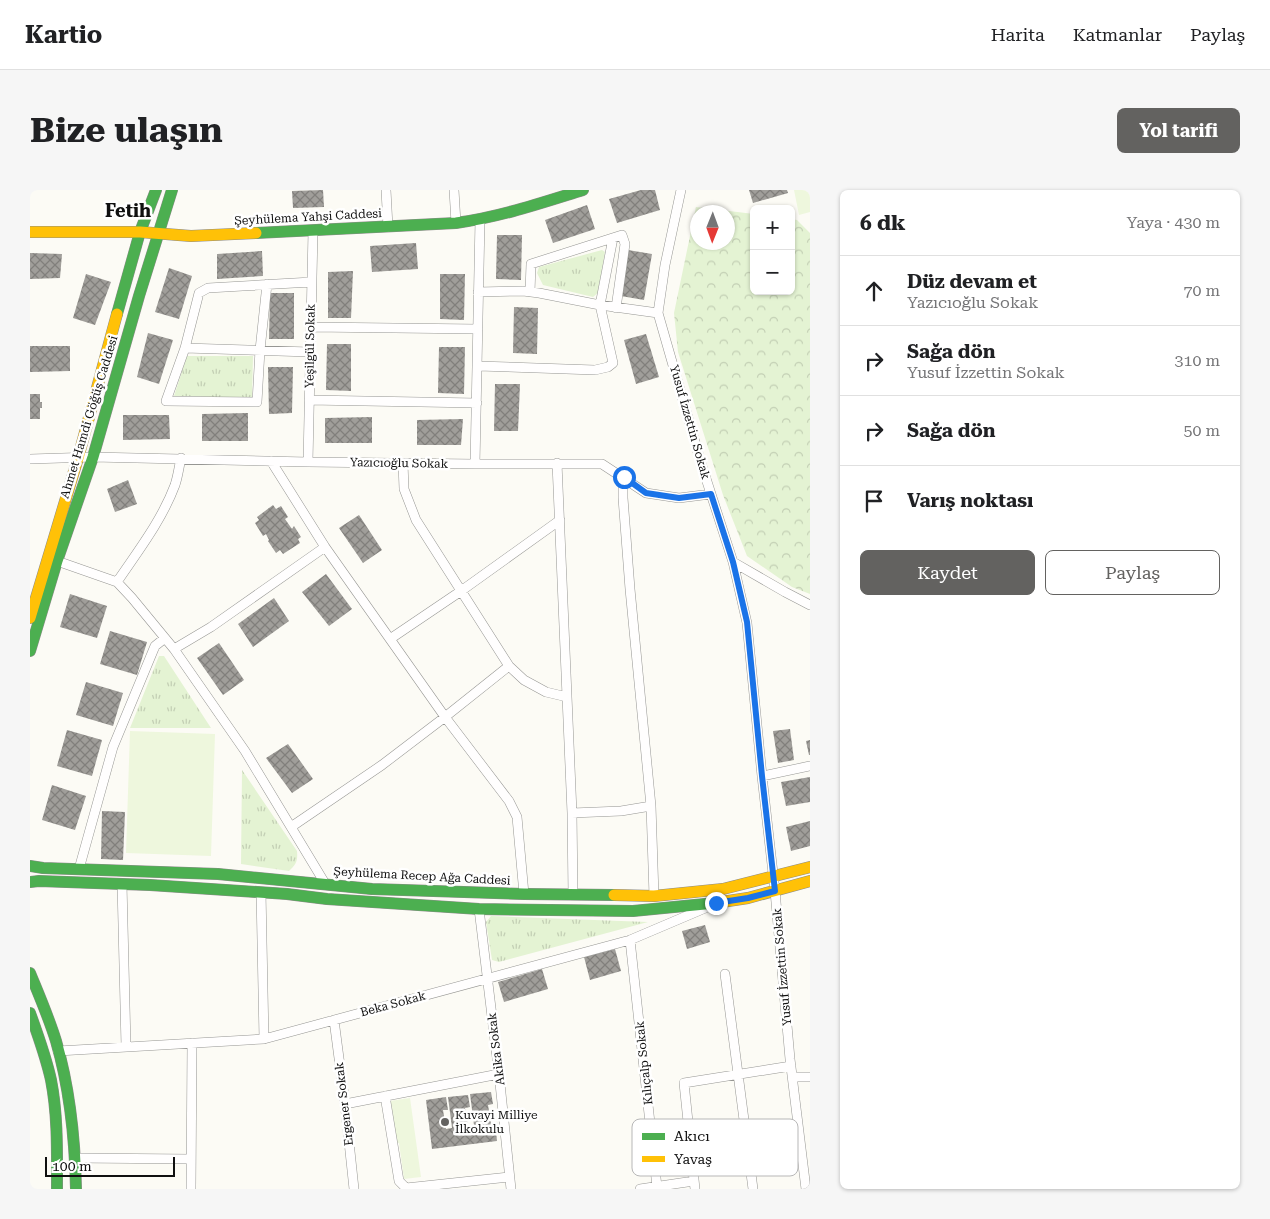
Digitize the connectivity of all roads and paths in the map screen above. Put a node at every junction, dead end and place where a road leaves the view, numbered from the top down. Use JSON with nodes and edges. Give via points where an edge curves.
{"nodes":[{"id":1,"x":156,"y":190,"type":"edge"},
{"id":2,"x":172,"y":190,"type":"edge"},
{"id":3,"x":386,"y":190,"type":"edge"},
{"id":4,"x":454,"y":190,"type":"edge"},
{"id":5,"x":583,"y":190,"type":"edge"},
{"id":6,"x":681,"y":190,"type":"edge"},
{"id":7,"x":480,"y":220,"type":"junction"},
{"id":8,"x":456,"y":223,"type":"junction"},
{"id":9,"x":388,"y":227,"type":"junction"},
{"id":10,"x":313,"y":231,"type":"junction"},
{"id":11,"x":30,"y":232,"type":"edge"},
{"id":12,"x":140,"y":232,"type":"junction"},
{"id":13,"x":158,"y":234,"type":"junction"},
{"id":14,"x":613,"y":238,"type":"junction"},
{"id":15,"x":312,"y":282,"type":"junction"},
{"id":16,"x":267,"y":284,"type":"junction"},
{"id":17,"x":478,"y":292,"type":"junction"},
{"id":18,"x":530,"y":292,"type":"junction"},
{"id":19,"x":600,"y":305,"type":"junction"},
{"id":20,"x":616,"y":308,"type":"junction"},
{"id":21,"x":658,"y":313,"type":"junction"},
{"id":22,"x":311,"y":327,"type":"junction"},
{"id":23,"x":478,"y":329,"type":"junction"},
{"id":24,"x":185,"y":348,"type":"junction"},
{"id":25,"x":260,"y":350,"type":"junction"},
{"id":26,"x":310,"y":352,"type":"junction"},
{"id":27,"x":478,"y":366,"type":"junction"},
{"id":28,"x":309,"y":400,"type":"junction"},
{"id":29,"x":477,"y":403,"type":"junction"},
{"id":30,"x":93,"y":457,"type":"junction"},
{"id":31,"x":78,"y":458,"type":"junction"},
{"id":32,"x":181,"y":458,"type":"junction"},
{"id":33,"x":30,"y":459,"type":"edge"},
{"id":34,"x":271,"y":461,"type":"junction"},
{"id":35,"x":308,"y":462,"type":"junction"},
{"id":36,"x":403,"y":463,"type":"junction"},
{"id":37,"x":557,"y":463,"type":"junction"},
{"id":38,"x":475,"y":464,"type":"junction"},
{"id":39,"x":624,"y":477,"type":"junction"},
{"id":40,"x":711,"y":494,"type":"junction"},
{"id":41,"x":560,"y":520,"type":"junction"},
{"id":42,"x":325,"y":547,"type":"junction"},
{"id":43,"x":57,"y":561,"type":"junction"},
{"id":44,"x":733,"y":562,"type":"junction"},
{"id":45,"x":117,"y":582,"type":"junction"},
{"id":46,"x":461,"y":591,"type":"junction"},
{"id":47,"x":34,"y":595,"type":"edge"},
{"id":48,"x":810,"y":605,"type":"edge"},
{"id":49,"x":30,"y":618,"type":"edge"},
{"id":50,"x":165,"y":638,"type":"junction"},
{"id":51,"x":390,"y":639,"type":"junction"},
{"id":52,"x":174,"y":649,"type":"junction"},
{"id":53,"x":30,"y":651,"type":"edge"},
{"id":54,"x":508,"y":666,"type":"junction"},
{"id":55,"x":567,"y":697,"type":"junction"},
{"id":56,"x":445,"y":717,"type":"junction"},
{"id":57,"x":810,"y":766,"type":"edge"},
{"id":58,"x":762,"y":776,"type":"junction"},
{"id":59,"x":651,"y":806,"type":"junction"},
{"id":60,"x":572,"y":813,"type":"junction"},
{"id":61,"x":291,"y":827,"type":"junction"},
{"id":62,"x":30,"y":866,"type":"edge"},
{"id":63,"x":810,"y":867,"type":"edge"},
{"id":64,"x":79,"y":869,"type":"junction"},
{"id":65,"x":774,"y":876,"type":"junction"},
{"id":66,"x":810,"y":882,"type":"edge"},
{"id":67,"x":33,"y":883,"type":"edge"},
{"id":68,"x":122,"y":884,"type":"junction"},
{"id":69,"x":326,"y":885,"type":"junction"},
{"id":70,"x":775,"y":891,"type":"junction"},
{"id":71,"x":261,"y":892,"type":"junction"},
{"id":72,"x":524,"y":894,"type":"junction"},
{"id":73,"x":573,"y":895,"type":"junction"},
{"id":74,"x":654,"y":896,"type":"junction"},
{"id":75,"x":716,"y":903,"type":"junction"},
{"id":76,"x":479,"y":909,"type":"junction"},
{"id":77,"x":630,"y":940,"type":"junction"},
{"id":78,"x":30,"y":973,"type":"edge"},
{"id":79,"x":725,"y":974,"type":"dead end"},
{"id":80,"x":487,"y":978,"type":"junction"},
{"id":81,"x":30,"y":1013,"type":"edge"},
{"id":82,"x":334,"y":1020,"type":"junction"},
{"id":83,"x":264,"y":1038,"type":"junction"},
{"id":84,"x":192,"y":1043,"type":"junction"},
{"id":85,"x":126,"y":1046,"type":"junction"},
{"id":86,"x":58,"y":1051,"type":"junction"},
{"id":87,"x":791,"y":1066,"type":"junction"},
{"id":88,"x":499,"y":1074,"type":"junction"},
{"id":89,"x":738,"y":1074,"type":"junction"},
{"id":90,"x":793,"y":1077,"type":"junction"},
{"id":91,"x":810,"y":1077,"type":"edge"},
{"id":92,"x":385,"y":1096,"type":"junction"},
{"id":93,"x":345,"y":1104,"type":"junction"},
{"id":94,"x":650,"y":1119,"type":"edge"},
{"id":95,"x":688,"y":1119,"type":"edge"},
{"id":96,"x":743,"y":1119,"type":"edge"},
{"id":97,"x":798,"y":1119,"type":"edge"},
{"id":98,"x":798,"y":1120,"type":"edge"},
{"id":99,"x":76,"y":1158,"type":"junction"},
{"id":100,"x":191,"y":1159,"type":"junction"},
{"id":101,"x":509,"y":1176,"type":"junction"},
{"id":102,"x":656,"y":1176,"type":"edge"},
{"id":103,"x":750,"y":1176,"type":"edge"},
{"id":104,"x":467,"y":1185,"type":"edge"},
{"id":105,"x":694,"y":1185,"type":"edge"},
{"id":106,"x":657,"y":1187,"type":"junction"},
{"id":107,"x":424,"y":1188,"type":"edge"},
{"id":108,"x":58,"y":1189,"type":"edge"},
{"id":109,"x":76,"y":1189,"type":"edge"},
{"id":110,"x":191,"y":1189,"type":"edge"},
{"id":111,"x":354,"y":1189,"type":"edge"},
{"id":112,"x":511,"y":1189,"type":"edge"},
{"id":113,"x":640,"y":1189,"type":"edge"},
{"id":114,"x":752,"y":1189,"type":"edge"},
{"id":115,"x":806,"y":1189,"type":"edge"}],
"edges":[{"from":1,"to":12,"type":"street","name":"Ahmet Hamdi Göğüş Caddesi"},
{"from":2,"to":13,"type":"street","name":"Ahmet Hamdi Göğüş Caddesi"},
{"from":3,"to":9,"type":"street"},
{"from":4,"to":8,"type":"street"},
{"from":5,"to":7,"type":"street","name":"Şeyhülema Yahşi Caddesi"},
{"from":6,"to":21,"type":"street","name":"Yusuf İzzettin Sokak"},
{"from":7,"to":8,"type":"street","name":"Şeyhülema Yahşi Caddesi"},
{"from":7,"to":17,"type":"street"},
{"from":8,"to":9,"type":"street","name":"Şeyhülema Yahşi Caddesi"},
{"from":9,"to":10,"type":"street","name":"Şeyhülema Yahşi Caddesi"},
{"from":10,"to":13,"type":"street","name":"Şeyhülema Yahşi Caddesi","via":[[191,236]]},
{"from":10,"to":15,"type":"street","name":"Yeşilgül Sokak"},
{"from":11,"to":12,"type":"street","name":"Şeyhülema Yahşi Caddesi"},
{"from":12,"to":13,"type":"street","name":"Şeyhülema Yahşi Caddesi"},
{"from":12,"to":31,"type":"street","name":"Ahmet Hamdi Göğüş Caddesi"},
{"from":13,"to":30,"type":"street","name":"Ahmet Hamdi Göğüş Caddesi"},
{"from":14,"to":18,"type":"street","via":[[532,264]]},
{"from":14,"to":19,"type":"street"},
{"from":14,"to":20,"type":"street","via":[[622,235],[626,244]]},
{"from":15,"to":16,"type":"street"},
{"from":15,"to":22,"type":"street","name":"Yeşilgül Sokak"},
{"from":16,"to":24,"type":"street","via":[[208,288],[199,293]]},
{"from":16,"to":25,"type":"street"},
{"from":17,"to":18,"type":"street"},
{"from":17,"to":23,"type":"street"},
{"from":18,"to":19,"type":"street"},
{"from":19,"to":20,"type":"street"},
{"from":19,"to":27,"type":"street","via":[[613,363],[610,366],[595,370]]},
{"from":20,"to":21,"type":"street"},
{"from":21,"to":40,"type":"street","name":"Yusuf İzzettin Sokak"},
{"from":22,"to":23,"type":"street"},
{"from":22,"to":26,"type":"street","name":"Yeşilgül Sokak"},
{"from":23,"to":27,"type":"street"},
{"from":24,"to":25,"type":"street"},
{"from":24,"to":25,"type":"street","via":[[166,401],[257,402]]},
{"from":25,"to":26,"type":"street"},
{"from":26,"to":28,"type":"street","name":"Yeşilgül Sokak"},
{"from":27,"to":29,"type":"street"},
{"from":28,"to":29,"type":"street"},
{"from":28,"to":35,"type":"street","name":"Yeşilgül Sokak"},
{"from":29,"to":38,"type":"street"},
{"from":30,"to":31,"type":"street","name":"Yazıcıoğlu Sokak"},
{"from":30,"to":32,"type":"street","name":"Yazıcıoğlu Sokak"},
{"from":30,"to":43,"type":"street","name":"Ahmet Hamdi Göğüş Caddesi"},
{"from":31,"to":33,"type":"street","name":"Yazıcıoğlu Sokak"},
{"from":31,"to":47,"type":"street","name":"Ahmet Hamdi Göğüş Caddesi"},
{"from":32,"to":34,"type":"street","name":"Yazıcıoğlu Sokak"},
{"from":32,"to":45,"type":"street","via":[[166,505]]},
{"from":34,"to":35,"type":"street","name":"Yazıcıoğlu Sokak"},
{"from":34,"to":42,"type":"street"},
{"from":35,"to":36,"type":"street","name":"Yazıcıoğlu Sokak"},
{"from":36,"to":38,"type":"street","name":"Yazıcıoğlu Sokak"},
{"from":36,"to":46,"type":"street","via":[[404,489],[416,520]]},
{"from":37,"to":38,"type":"street","name":"Yazıcıoğlu Sokak"},
{"from":37,"to":39,"type":"street","name":"Yazıcıoğlu Sokak","via":[[602,464]]},
{"from":37,"to":41,"type":"street"},
{"from":39,"to":40,"type":"street","name":"Yazıcıoğlu Sokak","via":[[646,493],[679,498]]},
{"from":39,"to":59,"type":"street","via":[[630,589]]},
{"from":40,"to":44,"type":"street","name":"Yusuf İzzettin Sokak"},
{"from":41,"to":46,"type":"street"},
{"from":41,"to":55,"type":"street"},
{"from":42,"to":51,"type":"street"},
{"from":42,"to":52,"type":"street"},
{"from":43,"to":45,"type":"street"},
{"from":43,"to":53,"type":"street","name":"Ahmet Hamdi Göğüş Caddesi"},
{"from":44,"to":48,"type":"street"},
{"from":44,"to":58,"type":"street","name":"Yusuf İzzettin Sokak","via":[[747,622]]},
{"from":45,"to":50,"type":"street"},
{"from":46,"to":51,"type":"street"},
{"from":46,"to":54,"type":"street"},
{"from":47,"to":49,"type":"street","name":"Ahmet Hamdi Göğüş Caddesi"},
{"from":50,"to":52,"type":"street"},
{"from":50,"to":64,"type":"street","via":[[156,646],[113,747]]},
{"from":51,"to":56,"type":"street"},
{"from":52,"to":61,"type":"street","via":[[245,751]]},
{"from":54,"to":55,"type":"street","via":[[524,680],[546,692]]},
{"from":54,"to":56,"type":"street"},
{"from":55,"to":60,"type":"street"},
{"from":56,"to":61,"type":"street"},
{"from":56,"to":72,"type":"street","via":[[509,801],[517,817]]},
{"from":57,"to":58,"type":"street"},
{"from":58,"to":65,"type":"street","name":"Yusuf İzzettin Sokak"},
{"from":59,"to":60,"type":"street"},
{"from":59,"to":74,"type":"street"},
{"from":60,"to":73,"type":"street"},
{"from":61,"to":69,"type":"street"},
{"from":62,"to":64,"type":"street","name":"Şeyhülema Recep Ağa Caddesi"},
{"from":63,"to":65,"type":"street","name":"Şeyhülema Recep Ağa Caddesi"},
{"from":64,"to":69,"type":"street","name":"Şeyhülema Recep Ağa Caddesi","via":[[218,874]]},
{"from":65,"to":70,"type":"street","name":"Yusuf İzzettin Sokak"},
{"from":65,"to":74,"type":"street","name":"Şeyhülema Recep Ağa Caddesi","via":[[723,889]]},
{"from":66,"to":70,"type":"street"},
{"from":67,"to":68,"type":"street"},
{"from":68,"to":71,"type":"street"},
{"from":68,"to":85,"type":"street"},
{"from":69,"to":72,"type":"street","name":"Şeyhülema Recep Ağa Caddesi","via":[[372,890]]},
{"from":70,"to":75,"type":"street"},
{"from":70,"to":87,"type":"street","name":"Yusuf İzzettin Sokak"},
{"from":71,"to":76,"type":"street"},
{"from":71,"to":83,"type":"street"},
{"from":72,"to":73,"type":"street","name":"Şeyhülema Recep Ağa Caddesi"},
{"from":73,"to":74,"type":"street","name":"Şeyhülema Recep Ağa Caddesi"},
{"from":75,"to":76,"type":"street","via":[[633,911]]},
{"from":75,"to":77,"type":"street","name":"Beka Sokak"},
{"from":76,"to":80,"type":"street","name":"Akika Sokak"},
{"from":77,"to":80,"type":"street","name":"Beka Sokak"},
{"from":77,"to":94,"type":"street","name":"Kılıçalp Sokak"},
{"from":78,"to":86,"type":"street"},
{"from":79,"to":89,"type":"street"},
{"from":80,"to":82,"type":"street","name":"Beka Sokak"},
{"from":80,"to":88,"type":"street","name":"Akika Sokak"},
{"from":81,"to":108,"type":"street","via":[[53,1092]]},
{"from":82,"to":83,"type":"street","name":"Beka Sokak"},
{"from":82,"to":93,"type":"street","name":"Ergener Sokak"},
{"from":83,"to":84,"type":"street","name":"Beka Sokak"},
{"from":84,"to":85,"type":"street","name":"Beka Sokak"},
{"from":84,"to":100,"type":"street"},
{"from":85,"to":86,"type":"street","name":"Beka Sokak"},
{"from":86,"to":99,"type":"street","via":[[68,1094]]},
{"from":87,"to":89,"type":"street"},
{"from":87,"to":90,"type":"street","name":"Yusuf İzzettin Sokak"},
{"from":88,"to":92,"type":"street"},
{"from":88,"to":101,"type":"street","name":"Akika Sokak"},
{"from":89,"to":95,"type":"street","via":[[684,1083]]},
{"from":89,"to":96,"type":"street"},
{"from":90,"to":91,"type":"street"},
{"from":90,"to":97,"type":"street","name":"Yusuf İzzettin Sokak"},
{"from":92,"to":93,"type":"street"},
{"from":92,"to":107,"type":"street","via":[[399,1181],[406,1188]]},
{"from":93,"to":111,"type":"street","name":"Ergener Sokak"},
{"from":98,"to":115,"type":"street","name":"Yusuf İzzettin Sokak"},
{"from":99,"to":100,"type":"street"},
{"from":99,"to":109,"type":"street"},
{"from":100,"to":110,"type":"street"},
{"from":101,"to":104,"type":"street"},
{"from":101,"to":112,"type":"street","name":"Akika Sokak"},
{"from":102,"to":106,"type":"street","name":"Kılıçalp Sokak"},
{"from":103,"to":114,"type":"street"},
{"from":104,"to":107,"type":"street"},
{"from":105,"to":106,"type":"street"},
{"from":106,"to":113,"type":"street"}]}
